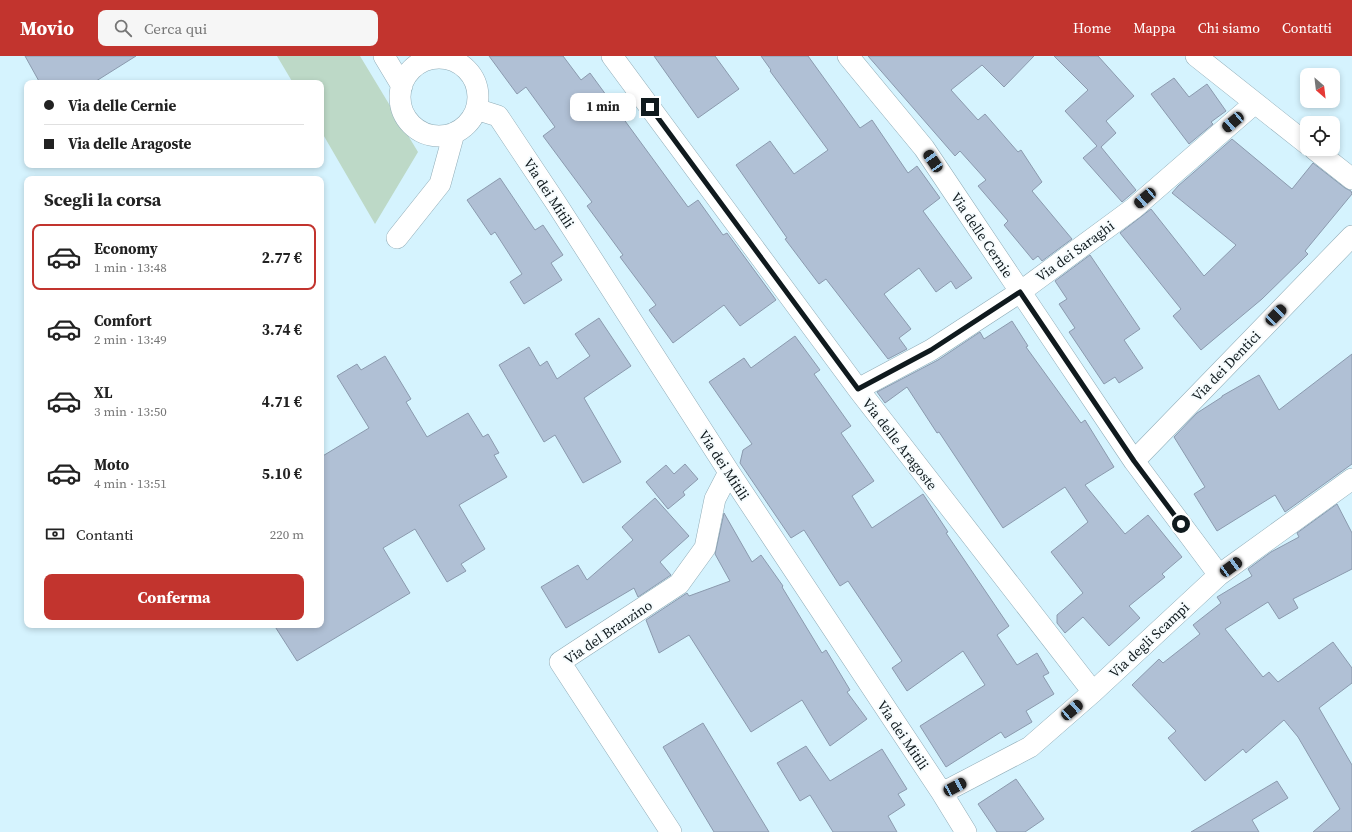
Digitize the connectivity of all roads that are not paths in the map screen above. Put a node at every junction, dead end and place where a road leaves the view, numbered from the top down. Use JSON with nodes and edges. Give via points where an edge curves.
{"nodes":[{"id":1,"x":384,"y":56,"type":"edge"},
{"id":2,"x":612,"y":56,"type":"edge"},
{"id":3,"x":848,"y":56,"type":"edge"},
{"id":4,"x":1196,"y":56,"type":"edge"},
{"id":5,"x":453,"y":58,"type":"edge"},
{"id":6,"x":402,"y":86,"type":"junction"},
{"id":7,"x":1255,"y":103,"type":"junction"},
{"id":8,"x":476,"y":110,"type":"junction"},
{"id":9,"x":454,"y":133,"type":"junction"},
{"id":10,"x":1300,"y":138,"type":"edge"},
{"id":11,"x":1323,"y":156,"type":"edge"},
{"id":12,"x":1352,"y":179,"type":"edge"},
{"id":13,"x":1352,"y":236,"type":"edge"},
{"id":14,"x":398,"y":238,"type":"dead end"},
{"id":15,"x":1020,"y":292,"type":"junction"},
{"id":16,"x":858,"y":389,"type":"junction"},
{"id":17,"x":1134,"y":461,"type":"junction"},
{"id":18,"x":729,"y":472,"type":"junction"},
{"id":19,"x":1352,"y":479,"type":"edge"},
{"id":20,"x":1219,"y":575,"type":"junction"},
{"id":21,"x":1093,"y":692,"type":"junction"},
{"id":22,"x":942,"y":793,"type":"junction"},
{"id":23,"x":671,"y":832,"type":"edge"},
{"id":24,"x":966,"y":832,"type":"edge"}],
"edges":[{"from":1,"to":6,"type":"street"},
{"from":2,"to":16,"type":"street","name":"Via delle Aragoste"},
{"from":3,"to":15,"type":"street","name":"Via delle Cernie","via":[[924,148]]},
{"from":4,"to":7,"type":"street"},
{"from":5,"to":6,"type":"street","via":[[422,62],[413,68]]},
{"from":5,"to":8,"type":"street","via":[[464,66],[477,86]]},
{"from":6,"to":9,"type":"street","via":[[402,108],[413,126],[433,136]]},
{"from":7,"to":10,"type":"street"},
{"from":7,"to":15,"type":"street","name":"Via dei Saraghi","via":[[1134,208]]},
{"from":8,"to":9,"type":"street","via":[[471,120]]},
{"from":8,"to":18,"type":"street","name":"Via dei Mitili","via":[[498,116]]},
{"from":9,"to":14,"type":"street","via":[[440,184]]},
{"from":11,"to":12,"type":"street"},
{"from":13,"to":17,"type":"street","name":"Via dei Dentici"},
{"from":15,"to":16,"type":"street","name":"Via dei Saraghi","via":[[931,350]]},
{"from":15,"to":17,"type":"street","name":"Via delle Cernie"},
{"from":16,"to":21,"type":"street","name":"Via delle Aragoste"},
{"from":17,"to":20,"type":"street","name":"Via delle Cernie"},
{"from":18,"to":22,"type":"street","name":"Via dei Mitili"},
{"from":18,"to":23,"type":"street","name":"Via del Branzino","via":[[715,499],[705,548],[680,584],[560,662]]},
{"from":19,"to":20,"type":"street","name":"Via degli Scampi"},
{"from":20,"to":21,"type":"street","name":"Via degli Scampi"},
{"from":21,"to":22,"type":"street","name":"Via degli Scampi","via":[[1030,747]]},
{"from":22,"to":24,"type":"street","name":"Via dei Mitili"}]}
